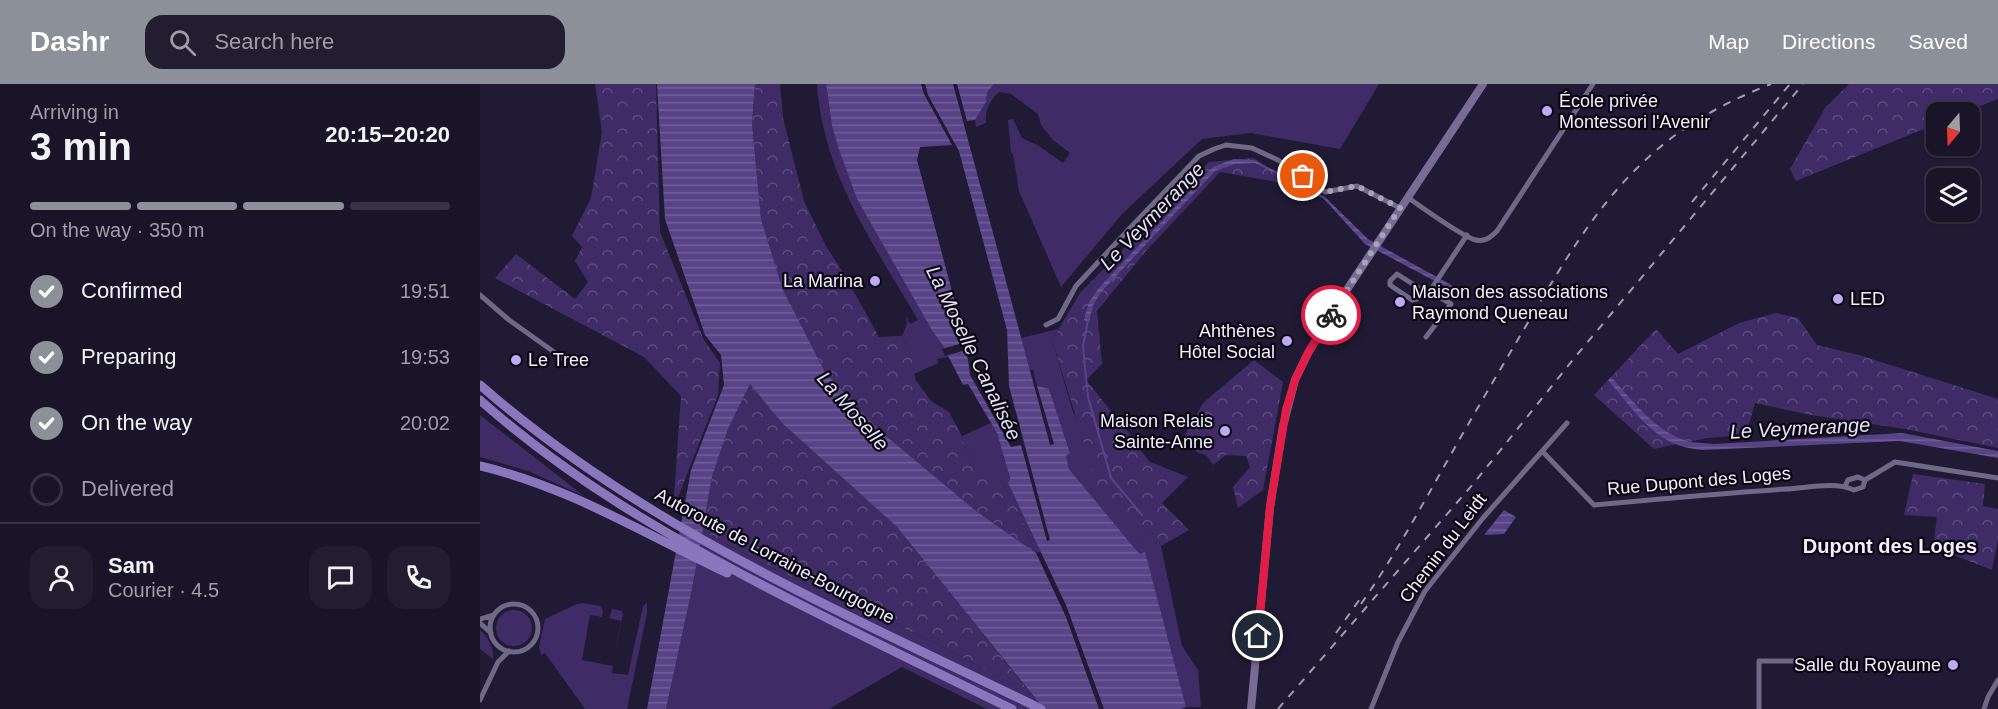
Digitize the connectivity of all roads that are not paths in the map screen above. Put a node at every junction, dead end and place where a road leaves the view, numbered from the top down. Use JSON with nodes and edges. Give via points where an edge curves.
{"nodes":[{"id":1,"x":1483,"y":84,"type":"edge"},
{"id":2,"x":1593,"y":84,"type":"edge"},
{"id":3,"x":1407,"y":197,"type":"junction"},
{"id":4,"x":1400,"y":208,"type":"junction"},
{"id":5,"x":1467,"y":235,"type":"junction"},
{"id":6,"x":1422,"y":290,"type":"junction"},
{"id":7,"x":1430,"y":291,"type":"junction"},
{"id":8,"x":480,"y":295,"type":"edge"},
{"id":9,"x":1046,"y":325,"type":"dead end"},
{"id":10,"x":1426,"y":337,"type":"dead end"},
{"id":11,"x":568,"y":362,"type":"dead end"},
{"id":12,"x":480,"y":384,"type":"edge"},
{"id":13,"x":480,"y":400,"type":"edge"},
{"id":14,"x":1567,"y":423,"type":"dead end"},
{"id":15,"x":1542,"y":451,"type":"junction"},
{"id":16,"x":480,"y":466,"type":"edge"},
{"id":17,"x":1998,"y":478,"type":"edge"},
{"id":18,"x":1865,"y":480,"type":"junction"},
{"id":19,"x":1845,"y":486,"type":"junction"},
{"id":20,"x":670,"y":540,"type":"junction"},
{"id":21,"x":494,"y":615,"type":"junction"},
{"id":22,"x":480,"y":621,"type":"edge"},
{"id":23,"x":491,"y":633,"type":"junction"},
{"id":24,"x":499,"y":646,"type":"junction"},
{"id":25,"x":509,"y":651,"type":"junction"},
{"id":26,"x":498,"y":662,"type":"junction"},
{"id":27,"x":1795,"y":662,"type":"dead end"},
{"id":28,"x":1998,"y":680,"type":"edge"},
{"id":29,"x":480,"y":700,"type":"edge"},
{"id":30,"x":1012,"y":709,"type":"edge"},
{"id":31,"x":1041,"y":709,"type":"edge"},
{"id":32,"x":1251,"y":709,"type":"edge"},
{"id":33,"x":1371,"y":709,"type":"edge"},
{"id":34,"x":1759,"y":709,"type":"edge"},
{"id":35,"x":1984,"y":709,"type":"edge"}],
"edges":[{"from":1,"to":3,"type":"main road"},
{"from":2,"to":5,"type":"street","via":[[1497,231],[1484,240]]},
{"from":3,"to":4,"type":"main road"},
{"from":3,"to":5,"type":"street"},
{"from":4,"to":9,"type":"street","via":[[1357,186],[1325,192],[1252,147],[1226,145],[1198,156],[1076,286],[1058,319]]},
{"from":4,"to":32,"type":"main road","via":[[1295,380],[1270,507]]},
{"from":5,"to":7,"type":"street"},
{"from":6,"to":6,"type":"street","via":[[1397,274],[1390,281],[1390,285],[1412,300]]},
{"from":6,"to":7,"type":"street"},
{"from":7,"to":10,"type":"street","via":[[1451,304]]},
{"from":8,"to":11,"type":"street"},
{"from":12,"to":31,"type":"highway","name":"Autoroute de Lorraine-Bourgogne","via":[[577,462],[672,524]]},
{"from":13,"to":20,"type":"highway","name":"Autoroute de Lorraine-Bourgogne","via":[[544,452]]},
{"from":14,"to":15,"type":"street","name":"Chemin du Leidt"},
{"from":15,"to":19,"type":"street","name":"Rue Dupont des Loges","via":[[1594,505]]},
{"from":15,"to":33,"type":"street","name":"Chemin du Leidt","via":[[1425,591],[1398,642]]},
{"from":16,"to":20,"type":"highway","via":[[525,478]]},
{"from":17,"to":18,"type":"street","name":"Rue Dupont des Loges","via":[[1895,462]]},
{"from":18,"to":19,"type":"street","name":"Rue Dupont des Loges","via":[[1858,477],[1848,480]]},
{"from":18,"to":19,"type":"street","name":"Rue Dupont des Loges","via":[[1863,488]]},
{"from":20,"to":30,"type":"highway","name":"Autoroute de Lorraine-Bourgogne","via":[[746,582],[766,587]]},
{"from":21,"to":22,"type":"street"},
{"from":21,"to":23,"type":"street"},
{"from":21,"to":25,"type":"street","via":[[514,604],[527,608],[536,619],[537,633],[530,645]]},
{"from":22,"to":23,"type":"street"},
{"from":23,"to":24,"type":"street"},
{"from":24,"to":25,"type":"street"},
{"from":24,"to":26,"type":"street"},
{"from":25,"to":26,"type":"street"},
{"from":26,"to":29,"type":"street"},
{"from":27,"to":34,"type":"street","via":[[1759,662]]},
{"from":28,"to":35,"type":"street"}]}
